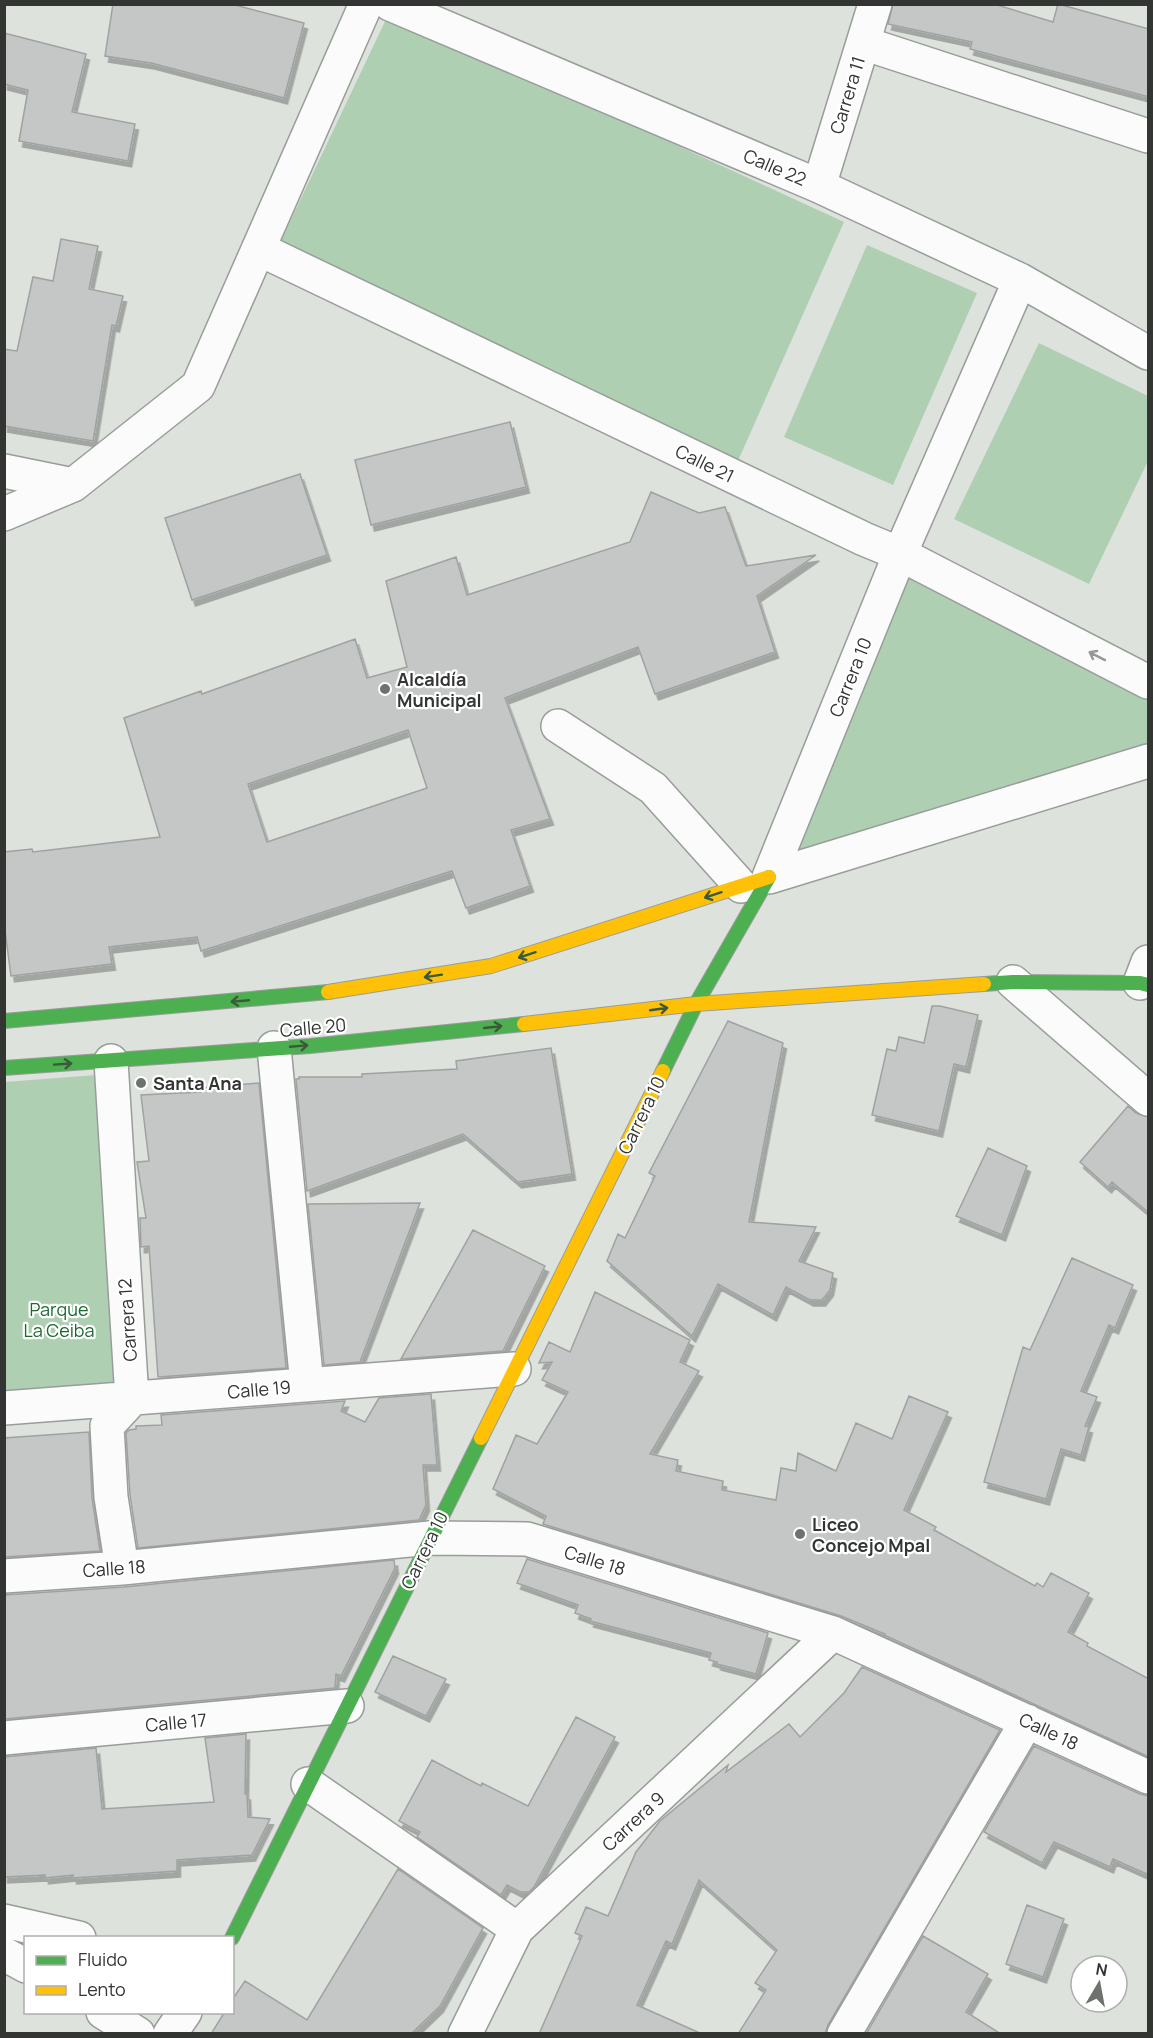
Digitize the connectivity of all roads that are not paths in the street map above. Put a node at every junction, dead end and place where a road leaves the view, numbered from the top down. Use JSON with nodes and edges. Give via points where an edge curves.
{"nodes":[{"id":1,"x":366,"y":4,"type":"edge"},
{"id":2,"x":390,"y":4,"type":"edge"},
{"id":3,"x":875,"y":4,"type":"edge"},
{"id":4,"x":862,"y":44,"type":"junction"},
{"id":5,"x":1149,"y":136,"type":"edge"},
{"id":6,"x":819,"y":186,"type":"junction"},
{"id":7,"x":259,"y":249,"type":"junction"},
{"id":8,"x":1020,"y":280,"type":"junction"},
{"id":9,"x":1149,"y":353,"type":"edge"},
{"id":10,"x":4,"y":471,"type":"edge"},
{"id":11,"x":73,"y":485,"type":"junction"},
{"id":12,"x":4,"y":514,"type":"edge"},
{"id":13,"x":900,"y":554,"type":"junction"},
{"id":14,"x":1149,"y":682,"type":"edge"},
{"id":15,"x":558,"y":726,"type":"dead end"},
{"id":16,"x":1149,"y":761,"type":"edge"},
{"id":17,"x":755,"y":882,"type":"junction"},
{"id":18,"x":1146,"y":977,"type":"edge"},
{"id":19,"x":1013,"y":982,"type":"junction"},
{"id":20,"x":696,"y":1004,"type":"junction"},
{"id":21,"x":4,"y":1021,"type":"edge"},
{"id":22,"x":274,"y":1048,"type":"junction"},
{"id":23,"x":111,"y":1060,"type":"junction"},
{"id":24,"x":4,"y":1068,"type":"edge"},
{"id":25,"x":1149,"y":1099,"type":"edge"},
{"id":26,"x":514,"y":1369,"type":"junction"},
{"id":27,"x":307,"y":1385,"type":"junction"},
{"id":28,"x":132,"y":1399,"type":"junction"},
{"id":29,"x":4,"y":1408,"type":"edge"},
{"id":30,"x":430,"y":1538,"type":"junction"},
{"id":31,"x":123,"y":1568,"type":"junction"},
{"id":32,"x":4,"y":1576,"type":"edge"},
{"id":33,"x":833,"y":1633,"type":"junction"},
{"id":34,"x":347,"y":1706,"type":"junction"},
{"id":35,"x":1027,"y":1721,"type":"junction"},
{"id":36,"x":4,"y":1738,"type":"edge"},
{"id":37,"x":1149,"y":1777,"type":"edge"},
{"id":38,"x":308,"y":1784,"type":"junction"},
{"id":39,"x":4,"y":1921,"type":"edge"},
{"id":40,"x":517,"y":1929,"type":"junction"},
{"id":41,"x":70,"y":1936,"type":"edge"},
{"id":42,"x":233,"y":1936,"type":"edge"},
{"id":43,"x":4,"y":1954,"type":"edge"},
{"id":44,"x":24,"y":1965,"type":"edge"},
{"id":45,"x":105,"y":2014,"type":"edge"},
{"id":46,"x":184,"y":2014,"type":"edge"},
{"id":47,"x":138,"y":2034,"type":"edge"},
{"id":48,"x":170,"y":2034,"type":"edge"},
{"id":49,"x":465,"y":2034,"type":"edge"},
{"id":50,"x":844,"y":2034,"type":"edge"}],
"edges":[{"from":1,"to":7,"type":"street"},
{"from":2,"to":6,"type":"street","name":"Calle 22"},
{"from":3,"to":4,"type":"street","name":"Carrera 11"},
{"from":4,"to":5,"type":"street"},
{"from":4,"to":6,"type":"street","name":"Carrera 11"},
{"from":6,"to":8,"type":"street","name":"Calle 22"},
{"from":7,"to":11,"type":"street","via":[[198,386]]},
{"from":7,"to":13,"type":"street","name":"Calle 21"},
{"from":8,"to":9,"type":"street","name":"Calle 22"},
{"from":8,"to":13,"type":"street","name":"Carrera 10"},
{"from":10,"to":11,"type":"street"},
{"from":11,"to":12,"type":"street"},
{"from":14,"to":13,"type":"street","name":"Calle 21","one_way":true},
{"from":13,"to":17,"type":"street","name":"Carrera 10"},
{"from":15,"to":17,"type":"street","via":[[653,788]]},
{"from":16,"to":17,"type":"street"},
{"from":17,"to":20,"type":"street","name":"Carrera 10"},
{"from":17,"to":21,"type":"street","name":"Calle 20","one_way":true,"via":[[491,966],[310,995]]},
{"from":18,"to":19,"type":"street","name":"Calle 20"},
{"from":19,"to":20,"type":"street","name":"Calle 20"},
{"from":19,"to":25,"type":"street"},
{"from":22,"to":20,"type":"street","name":"Calle 20","one_way":true},
{"from":20,"to":26,"type":"street","name":"Carrera 10"},
{"from":22,"to":23,"type":"street","name":"Calle 20"},
{"from":22,"to":27,"type":"street"},
{"from":24,"to":23,"type":"street","name":"Calle 20","one_way":true},
{"from":23,"to":28,"type":"street","name":"Carrera 12"},
{"from":26,"to":27,"type":"street","name":"Calle 19"},
{"from":26,"to":30,"type":"street","name":"Carrera 10"},
{"from":27,"to":28,"type":"street","name":"Calle 19"},
{"from":28,"to":29,"type":"street","name":"Calle 19"},
{"from":28,"to":31,"type":"street","via":[[107,1426],[111,1497]]},
{"from":30,"to":31,"type":"street","name":"Calle 18"},
{"from":30,"to":33,"type":"street","name":"Calle 18","via":[[527,1539]]},
{"from":30,"to":34,"type":"street","name":"Carrera 10"},
{"from":31,"to":32,"type":"street","name":"Calle 18"},
{"from":33,"to":35,"type":"street","name":"Calle 18"},
{"from":33,"to":40,"type":"street","name":"Carrera 9"},
{"from":34,"to":36,"type":"street","name":"Calle 17"},
{"from":34,"to":38,"type":"street","name":"Carrera 10"},
{"from":35,"to":37,"type":"street","name":"Calle 18"},
{"from":35,"to":50,"type":"street"},
{"from":38,"to":40,"type":"street"},
{"from":38,"to":42,"type":"street","name":"Carrera 10"},
{"from":39,"to":41,"type":"street"},
{"from":40,"to":49,"type":"street","name":"Carrera 9"},
{"from":43,"to":44,"type":"street"},
{"from":45,"to":47,"type":"street"},
{"from":46,"to":48,"type":"street"}]}
